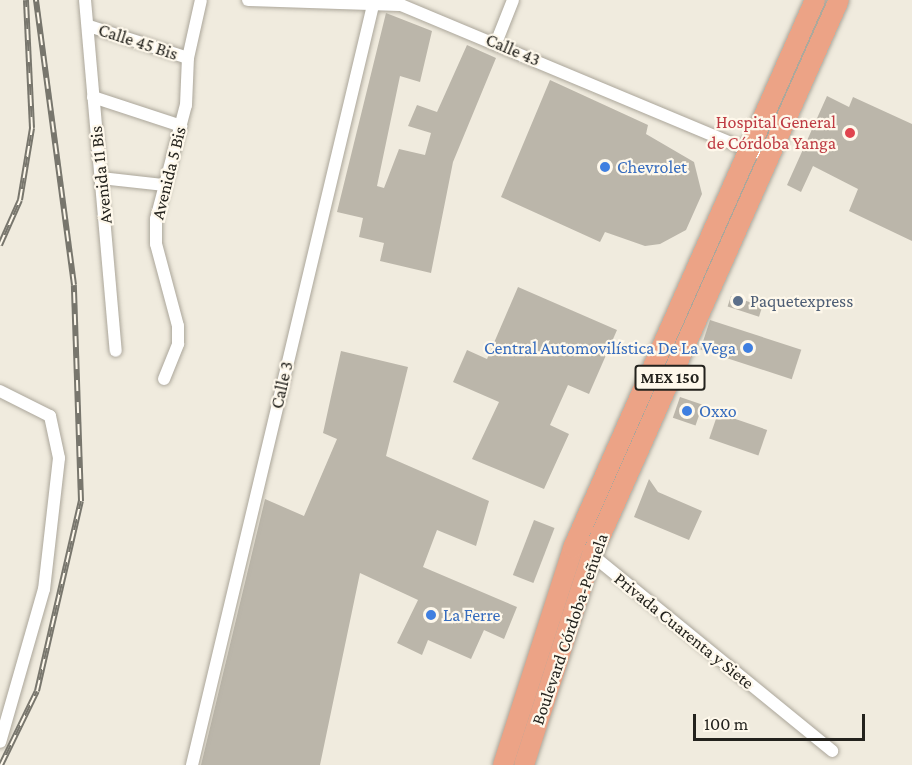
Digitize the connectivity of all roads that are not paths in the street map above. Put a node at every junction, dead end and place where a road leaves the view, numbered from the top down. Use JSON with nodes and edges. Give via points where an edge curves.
{"nodes":[{"id":1,"x":85,"y":0,"type":"edge"},
{"id":2,"x":201,"y":0,"type":"edge"},
{"id":3,"x":248,"y":0,"type":"edge"},
{"id":4,"x":513,"y":0,"type":"edge"},
{"id":5,"x":815,"y":0,"type":"edge"},
{"id":6,"x":839,"y":0,"type":"edge"},
{"id":7,"x":373,"y":5,"type":"junction"},
{"id":8,"x":89,"y":26,"type":"junction"},
{"id":9,"x":496,"y":43,"type":"junction"},
{"id":10,"x":188,"y":58,"type":"junction"},
{"id":11,"x":93,"y":97,"type":"junction"},
{"id":12,"x":181,"y":126,"type":"junction"},
{"id":13,"x":747,"y":150,"type":"junction"},
{"id":14,"x":766,"y":158,"type":"junction"},
{"id":15,"x":101,"y":178,"type":"junction"},
{"id":16,"x":163,"y":185,"type":"junction"},
{"id":17,"x":116,"y":351,"type":"dead end"},
{"id":18,"x":164,"y":379,"type":"dead end"},
{"id":19,"x":0,"y":391,"type":"edge"},
{"id":20,"x":573,"y":548,"type":"junction"},
{"id":21,"x":592,"y":555,"type":"junction"},
{"id":22,"x":0,"y":742,"type":"edge"},
{"id":23,"x":832,"y":752,"type":"dead end"},
{"id":24,"x":192,"y":765,"type":"edge"},
{"id":25,"x":503,"y":765,"type":"edge"},
{"id":26,"x":524,"y":765,"type":"edge"}],
"edges":[{"from":1,"to":8,"type":"street","name":"Avenida 11 Bis"},
{"from":2,"to":10,"type":"street","name":"Avenida 5 Bis"},
{"from":3,"to":7,"type":"street","name":"Calle 43"},
{"from":4,"to":9,"type":"street"},
{"from":5,"to":13,"type":"main road","name":"Boulevard Córdoba-Peñuela","number":"MEX 150"},
{"from":6,"to":14,"type":"main road","name":"Boulevard Córdoba-Peñuela","number":"MEX 150"},
{"from":7,"to":9,"type":"street","name":"Calle 43","via":[[401,5]]},
{"from":7,"to":24,"type":"street","name":"Calle 3"},
{"from":8,"to":10,"type":"street","name":"Calle 45 Bis"},
{"from":8,"to":11,"type":"street","name":"Avenida 11 Bis"},
{"from":9,"to":13,"type":"street","name":"Calle 43"},
{"from":10,"to":12,"type":"street","name":"Avenida 5 Bis"},
{"from":11,"to":12,"type":"street"},
{"from":11,"to":15,"type":"street","name":"Avenida 11 Bis"},
{"from":12,"to":16,"type":"street","name":"Avenida 5 Bis"},
{"from":13,"to":14,"type":"street","name":"Calle 43"},
{"from":13,"to":20,"type":"main road","name":"Boulevard Córdoba-Peñuela","number":"MEX 150"},
{"from":14,"to":21,"type":"main road","name":"Boulevard Córdoba-Peñuela","number":"MEX 150"},
{"from":15,"to":16,"type":"street"},
{"from":15,"to":17,"type":"street","name":"Avenida 11 Bis"},
{"from":16,"to":18,"type":"street","name":"Avenida 5 Bis","via":[[156,244],[178,344]]},
{"from":19,"to":22,"type":"street","via":[[50,416],[58,458],[44,589]]},
{"from":20,"to":21,"type":"main road"},
{"from":20,"to":25,"type":"main road","name":"Boulevard Córdoba-Peñuela","number":"MEX 150"},
{"from":21,"to":23,"type":"street","name":"Privada Cuarenta y Siete"},
{"from":21,"to":26,"type":"main road","name":"Boulevard Córdoba-Peñuela","number":"MEX 150"}]}
